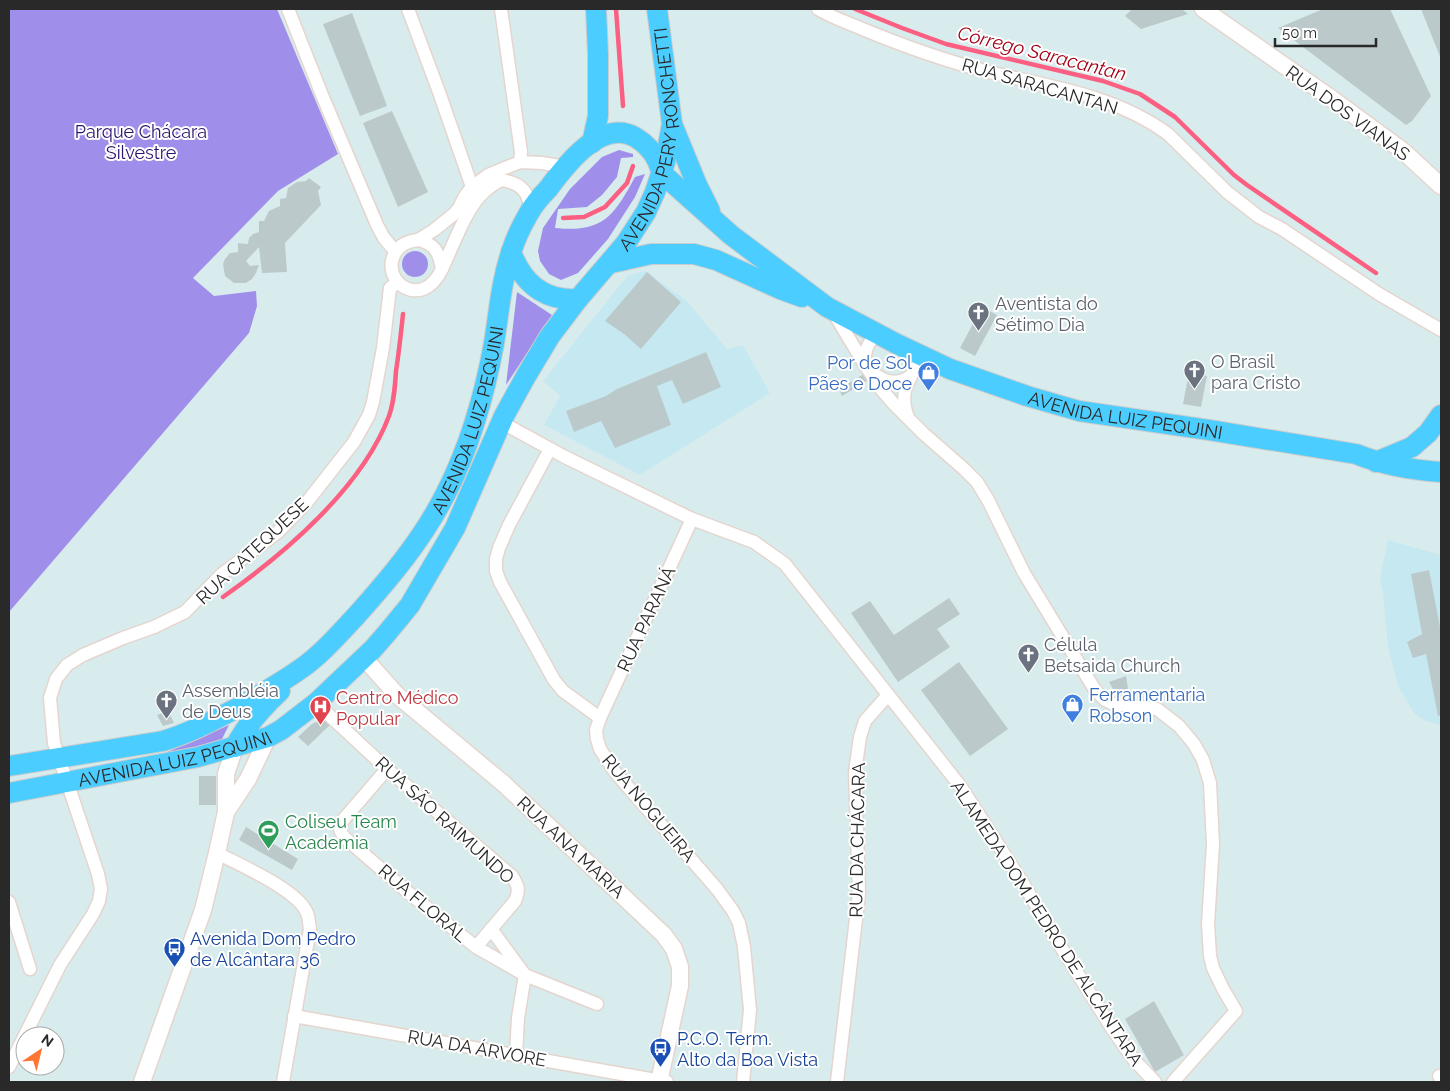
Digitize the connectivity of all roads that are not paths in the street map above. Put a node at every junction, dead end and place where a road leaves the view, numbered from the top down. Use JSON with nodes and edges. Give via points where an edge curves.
{"nodes":[{"id":1,"x":288,"y":9,"type":"edge"},
{"id":2,"x":408,"y":9,"type":"edge"},
{"id":3,"x":501,"y":9,"type":"edge"},
{"id":4,"x":596,"y":9,"type":"edge"},
{"id":5,"x":657,"y":9,"type":"edge"},
{"id":6,"x":818,"y":9,"type":"edge"},
{"id":7,"x":1203,"y":9,"type":"edge"},
{"id":8,"x":672,"y":124,"type":"junction"},
{"id":9,"x":592,"y":143,"type":"junction"},
{"id":10,"x":520,"y":162,"type":"junction"},
{"id":11,"x":565,"y":167,"type":"junction"},
{"id":12,"x":661,"y":173,"type":"junction"},
{"id":13,"x":1441,"y":186,"type":"edge"},
{"id":14,"x":472,"y":187,"type":"junction"},
{"id":15,"x":530,"y":211,"type":"junction"},
{"id":16,"x":718,"y":223,"type":"junction"},
{"id":17,"x":418,"y":240,"type":"junction"},
{"id":18,"x":395,"y":251,"type":"junction"},
{"id":19,"x":511,"y":252,"type":"junction"},
{"id":20,"x":611,"y":263,"type":"junction"},
{"id":21,"x":442,"y":269,"type":"junction"},
{"id":22,"x":398,"y":282,"type":"junction"},
{"id":23,"x":578,"y":299,"type":"junction"},
{"id":24,"x":829,"y":308,"type":"junction"},
{"id":25,"x":1441,"y":330,"type":"edge"},
{"id":26,"x":878,"y":334,"type":"junction"},
{"id":27,"x":922,"y":357,"type":"junction"},
{"id":28,"x":866,"y":365,"type":"junction"},
{"id":29,"x":911,"y":376,"type":"junction"},
{"id":30,"x":1441,"y":416,"type":"edge"},
{"id":31,"x":908,"y":418,"type":"junction"},
{"id":32,"x":501,"y":422,"type":"junction"},
{"id":33,"x":550,"y":449,"type":"junction"},
{"id":34,"x":1376,"y":462,"type":"junction"},
{"id":35,"x":1441,"y":472,"type":"edge"},
{"id":36,"x":692,"y":519,"type":"junction"},
{"id":37,"x":364,"y":658,"type":"junction"},
{"id":38,"x":300,"y":670,"type":"junction"},
{"id":39,"x":888,"y":695,"type":"junction"},
{"id":40,"x":316,"y":703,"type":"junction"},
{"id":41,"x":600,"y":718,"type":"junction"},
{"id":42,"x":268,"y":738,"type":"junction"},
{"id":43,"x":235,"y":747,"type":"junction"},
{"id":44,"x":59,"y":758,"type":"junction"},
{"id":45,"x":9,"y":766,"type":"edge"},
{"id":46,"x":387,"y":769,"type":"junction"},
{"id":47,"x":67,"y":782,"type":"junction"},
{"id":48,"x":9,"y":793,"type":"edge"},
{"id":49,"x":226,"y":812,"type":"junction"},
{"id":50,"x":217,"y":853,"type":"junction"},
{"id":51,"x":9,"y":902,"type":"edge"},
{"id":52,"x":491,"y":929,"type":"junction"},
{"id":53,"x":476,"y":947,"type":"junction"},
{"id":54,"x":30,"y":969,"type":"dead end"},
{"id":55,"x":525,"y":974,"type":"junction"},
{"id":56,"x":597,"y":1004,"type":"dead end"},
{"id":57,"x":294,"y":1016,"type":"junction"},
{"id":58,"x":516,"y":1055,"type":"junction"},
{"id":59,"x":9,"y":1067,"type":"edge"},
{"id":60,"x":142,"y":1082,"type":"edge"},
{"id":61,"x":283,"y":1082,"type":"edge"},
{"id":62,"x":662,"y":1082,"type":"edge"},
{"id":63,"x":743,"y":1082,"type":"edge"},
{"id":64,"x":837,"y":1082,"type":"edge"},
{"id":65,"x":1155,"y":1082,"type":"edge"},
{"id":66,"x":1174,"y":1082,"type":"edge"}],
"edges":[{"from":1,"to":18,"type":"street","via":[[377,225]]},
{"from":2,"to":14,"type":"street"},
{"from":3,"to":10,"type":"street"},
{"from":4,"to":9,"type":"main road","via":[[598,116]]},
{"from":5,"to":8,"type":"main road","name":"AVENIDA PERY RONCHETTI"},
{"from":6,"to":25,"type":"street","name":"RUA SARACANTAN","via":[[939,57],[1089,95],[1131,112],[1168,134],[1227,192],[1259,217]]},
{"from":7,"to":13,"type":"street","name":"RUA DOS VIANAS","via":[[1403,151]]},
{"from":8,"to":12,"type":"main road","name":"AVENIDA PERY RONCHETTI"},
{"from":8,"to":16,"type":"main road","via":[[697,185]]},
{"from":9,"to":11,"type":"main road","name":"AVENIDA LUIZ PEQUINI"},
{"from":9,"to":12,"type":"main road","name":"AVENIDA LUIZ PEQUINI","via":[[612,134],[635,137],[653,152]]},
{"from":10,"to":11,"type":"street"},
{"from":10,"to":14,"type":"street","via":[[488,175]]},
{"from":11,"to":15,"type":"main road","name":"AVENIDA LUIZ PEQUINI"},
{"from":12,"to":16,"type":"main road","name":"AVENIDA LUIZ PEQUINI"},
{"from":12,"to":20,"type":"main road","name":"AVENIDA PERY RONCHETTI","via":[[646,212]]},
{"from":14,"to":17,"type":"street","via":[[454,214]]},
{"from":15,"to":19,"type":"main road","name":"AVENIDA LUIZ PEQUINI"},
{"from":15,"to":21,"type":"street","via":[[529,199],[523,189],[500,180],[475,202]]},
{"from":16,"to":24,"type":"main road","name":"AVENIDA LUIZ PEQUINI"},
{"from":17,"to":18,"type":"street","via":[[405,243]]},
{"from":17,"to":21,"type":"street","via":[[426,242],[438,253]]},
{"from":18,"to":22,"type":"street","via":[[391,264]]},
{"from":19,"to":23,"type":"main road","via":[[519,270],[533,286],[558,299]]},
{"from":19,"to":38,"type":"main road","name":"AVENIDA LUIZ PEQUINI","via":[[484,392],[446,493],[418,542],[388,581],[336,638]]},
{"from":20,"to":23,"type":"main road","name":"AVENIDA LUIZ PEQUINI"},
{"from":20,"to":24,"type":"main road","name":"AVENIDA LUIZ PEQUINI","via":[[652,254],[694,254],[716,260]]},
{"from":21,"to":22,"type":"street","via":[[432,285],[420,290],[408,289]]},
{"from":22,"to":44,"type":"street","name":"RUA CATEQUESE","via":[[390,288],[374,402],[354,442],[307,502],[278,532],[222,574],[185,612],[83,655],[67,666],[56,679],[50,698],[54,743]]},
{"from":23,"to":32,"type":"main road","name":"AVENIDA LUIZ PEQUINI","via":[[550,336]]},
{"from":24,"to":26,"type":"main road","name":"AVENIDA LUIZ PEQUINI"},
{"from":24,"to":28,"type":"street"},
{"from":26,"to":27,"type":"main road","name":"AVENIDA LUIZ PEQUINI"},
{"from":26,"to":28,"type":"street","via":[[866,350]]},
{"from":27,"to":29,"type":"street"},
{"from":27,"to":34,"type":"main road","name":"AVENIDA LUIZ PEQUINI","via":[[1068,409],[1356,454]]},
{"from":28,"to":29,"type":"street","via":[[887,381],[897,382]]},
{"from":28,"to":31,"type":"street","via":[[892,403]]},
{"from":29,"to":31,"type":"street","via":[[903,398]]},
{"from":30,"to":34,"type":"main road","via":[[1412,447]]},
{"from":31,"to":66,"type":"street","via":[[977,482],[1024,573],[1095,690],[1113,704],[1158,709],[1179,726],[1203,760],[1210,783],[1213,844],[1208,924],[1210,956],[1236,1011]]},
{"from":32,"to":33,"type":"street","name":"ALAMEDA DOM PEDRO DE ALCÂNTARA"},
{"from":32,"to":37,"type":"main road","name":"AVENIDA LUIZ PEQUINI","via":[[455,528],[434,565],[410,605]]},
{"from":33,"to":36,"type":"street","name":"ALAMEDA DOM PEDRO DE ALCÂNTARA"},
{"from":33,"to":41,"type":"street","via":[[509,525],[499,548],[496,572],[554,680],[563,691]]},
{"from":34,"to":35,"type":"main road","name":"AVENIDA LUIZ PEQUINI"},
{"from":36,"to":39,"type":"street","name":"ALAMEDA DOM PEDRO DE ALCÂNTARA","via":[[754,542],[785,564]]},
{"from":36,"to":41,"type":"street","name":"RUA PARANÁ"},
{"from":37,"to":40,"type":"main road","name":"AVENIDA LUIZ PEQUINI"},
{"from":37,"to":62,"type":"street","name":"RUA ANA MARIA","via":[[397,695],[504,784],[664,934],[680,967],[680,986]]},
{"from":38,"to":43,"type":"main road","via":[[256,716]]},
{"from":38,"to":44,"type":"main road","name":"AVENIDA LUIZ PEQUINI","via":[[182,736]]},
{"from":39,"to":64,"type":"street","name":"RUA DA CHÁCARA","via":[[866,721],[855,772],[859,893]]},
{"from":39,"to":65,"type":"street","name":"ALAMEDA DOM PEDRO DE ALCÂNTARA","via":[[961,787],[1113,1030],[1134,1060]]},
{"from":40,"to":42,"type":"main road","name":"AVENIDA LUIZ PEQUINI"},
{"from":40,"to":46,"type":"street","name":"RUA SÃO RAIMUNDO"},
{"from":41,"to":63,"type":"street","name":"RUA NOGUEIRA","via":[[596,739],[615,772],[717,889],[739,923],[750,1010]]},
{"from":42,"to":43,"type":"main road","name":"AVENIDA LUIZ PEQUINI"},
{"from":42,"to":49,"type":"street","via":[[248,780]]},
{"from":43,"to":47,"type":"main road","name":"AVENIDA LUIZ PEQUINI"},
{"from":43,"to":49,"type":"street","via":[[226,774]]},
{"from":44,"to":45,"type":"main road","name":"AVENIDA LUIZ PEQUINI"},
{"from":44,"to":47,"type":"street","name":"RUA CATEQUESE"},
{"from":46,"to":52,"type":"street","name":"RUA SÃO RAIMUNDO","via":[[512,876],[518,885],[516,901]]},
{"from":46,"to":53,"type":"street","name":"RUA FLORAL","via":[[343,820],[340,832]]},
{"from":47,"to":48,"type":"main road","name":"AVENIDA LUIZ PEQUINI"},
{"from":47,"to":59,"type":"street","name":"RUA CATEQUESE","via":[[98,874],[99,900],[60,965]]},
{"from":49,"to":50,"type":"street"},
{"from":50,"to":57,"type":"street","via":[[283,888],[307,912],[310,929]]},
{"from":50,"to":60,"type":"street","via":[[203,910]]},
{"from":51,"to":54,"type":"street"},
{"from":52,"to":53,"type":"street","name":"RUA SÃO RAIMUNDO"},
{"from":52,"to":55,"type":"street"},
{"from":53,"to":55,"type":"street"},
{"from":55,"to":56,"type":"street"},
{"from":55,"to":58,"type":"street"},
{"from":57,"to":58,"type":"street","name":"RUA DA ÁRVORE"},
{"from":57,"to":61,"type":"street"},
{"from":58,"to":62,"type":"street","name":"RUA DA ÁRVORE"}]}
